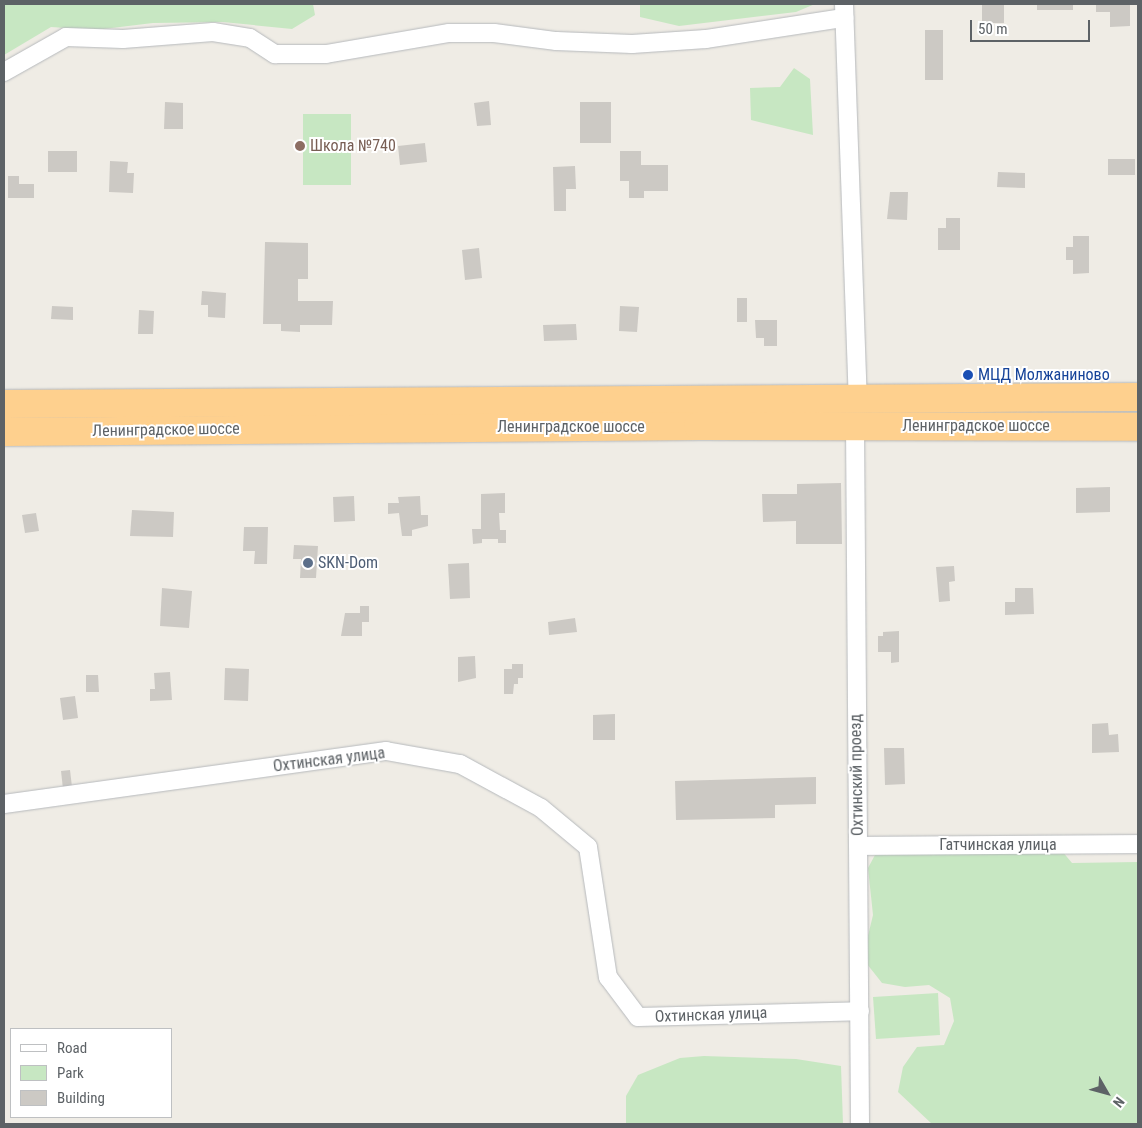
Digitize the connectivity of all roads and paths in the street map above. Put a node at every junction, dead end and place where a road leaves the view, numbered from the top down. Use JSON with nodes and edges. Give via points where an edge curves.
{"nodes":[{"id":1,"x":844,"y":11,"type":"edge"},
{"id":2,"x":4,"y":72,"type":"edge"},
{"id":3,"x":858,"y":397,"type":"junction"},
{"id":4,"x":1138,"y":397,"type":"edge"},
{"id":5,"x":4,"y":404,"type":"edge"},
{"id":6,"x":856,"y":425,"type":"junction"},
{"id":7,"x":1138,"y":427,"type":"edge"},
{"id":8,"x":4,"y":432,"type":"edge"},
{"id":9,"x":4,"y":804,"type":"edge"},
{"id":10,"x":1138,"y":844,"type":"edge"},
{"id":11,"x":859,"y":846,"type":"junction"},
{"id":12,"x":860,"y":1011,"type":"junction"},
{"id":13,"x":860,"y":1124,"type":"edge"}],
"edges":[{"from":1,"to":2,"type":"street","via":[[706,39],[632,44],[556,41],[494,33],[450,33],[326,54],[275,54],[250,38],[213,32],[123,39],[66,36]]},
{"from":1,"to":3,"type":"street"},
{"from":3,"to":4,"type":"highway","name":"Ленинградское шоссе"},
{"from":3,"to":5,"type":"highway","name":"Ленинградское шоссе"},
{"from":6,"to":7,"type":"highway","name":"Ленинградское шоссе"},
{"from":6,"to":8,"type":"highway","name":"Ленинградское шоссе"},
{"from":6,"to":11,"type":"street","name":"Охтинский проезд"},
{"from":9,"to":12,"type":"street","name":"Охтинская улица","via":[[386,750],[460,764],[540,808],[588,848],[608,977],[638,1018]]},
{"from":10,"to":11,"type":"street","name":"Гатчинская улица"},
{"from":11,"to":12,"type":"street","name":"Охтинский проезд"},
{"from":12,"to":13,"type":"street","name":"Охтинский проезд"}]}
